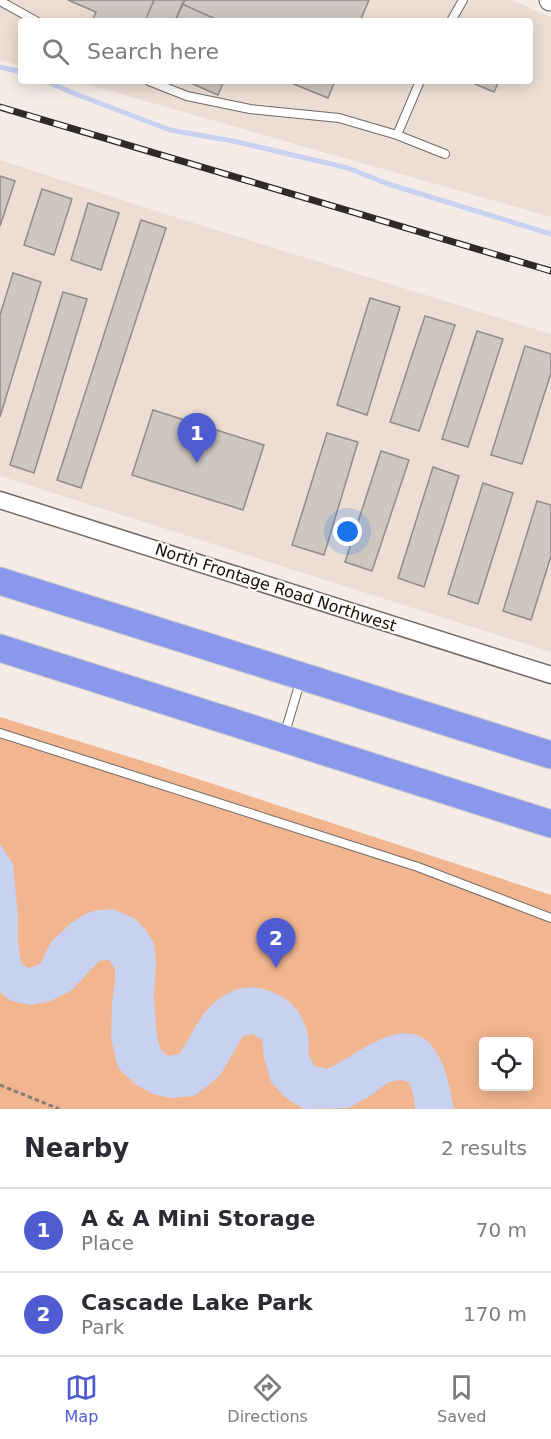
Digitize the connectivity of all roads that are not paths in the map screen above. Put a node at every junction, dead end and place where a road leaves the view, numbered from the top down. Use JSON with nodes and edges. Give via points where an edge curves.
{"nodes":[{"id":1,"x":463,"y":0,"type":"edge"},
{"id":2,"x":0,"y":1,"type":"edge"},
{"id":3,"x":31,"y":18,"type":"edge"},
{"id":4,"x":453,"y":18,"type":"edge"},
{"id":5,"x":157,"y":84,"type":"edge"},
{"id":6,"x":419,"y":84,"type":"edge"},
{"id":7,"x":397,"y":135,"type":"junction"},
{"id":8,"x":445,"y":154,"type":"dead end"},
{"id":9,"x":0,"y":500,"type":"edge"},
{"id":10,"x":0,"y":581,"type":"edge"},
{"id":11,"x":0,"y":648,"type":"edge"},
{"id":12,"x":551,"y":675,"type":"edge"},
{"id":13,"x":302,"y":676,"type":"junction"},
{"id":14,"x":0,"y":733,"type":"edge"},
{"id":15,"x":284,"y":739,"type":"junction"},
{"id":16,"x":551,"y":755,"type":"edge"},
{"id":17,"x":551,"y":824,"type":"edge"},
{"id":18,"x":551,"y":918,"type":"edge"}],
"edges":[{"from":1,"to":4,"type":"lane"},
{"from":2,"to":3,"type":"lane"},
{"from":5,"to":7,"type":"lane","via":[[187,96],[250,109],[339,118]]},
{"from":6,"to":7,"type":"lane"},
{"from":7,"to":8,"type":"lane"},
{"from":9,"to":12,"type":"street","name":"North Frontage Road Northwest"},
{"from":10,"to":13,"type":"highway"},
{"from":11,"to":15,"type":"highway"},
{"from":13,"to":15,"type":"lane"},
{"from":13,"to":16,"type":"highway"},
{"from":14,"to":18,"type":"lane","via":[[418,867]]},
{"from":15,"to":17,"type":"highway"}]}
